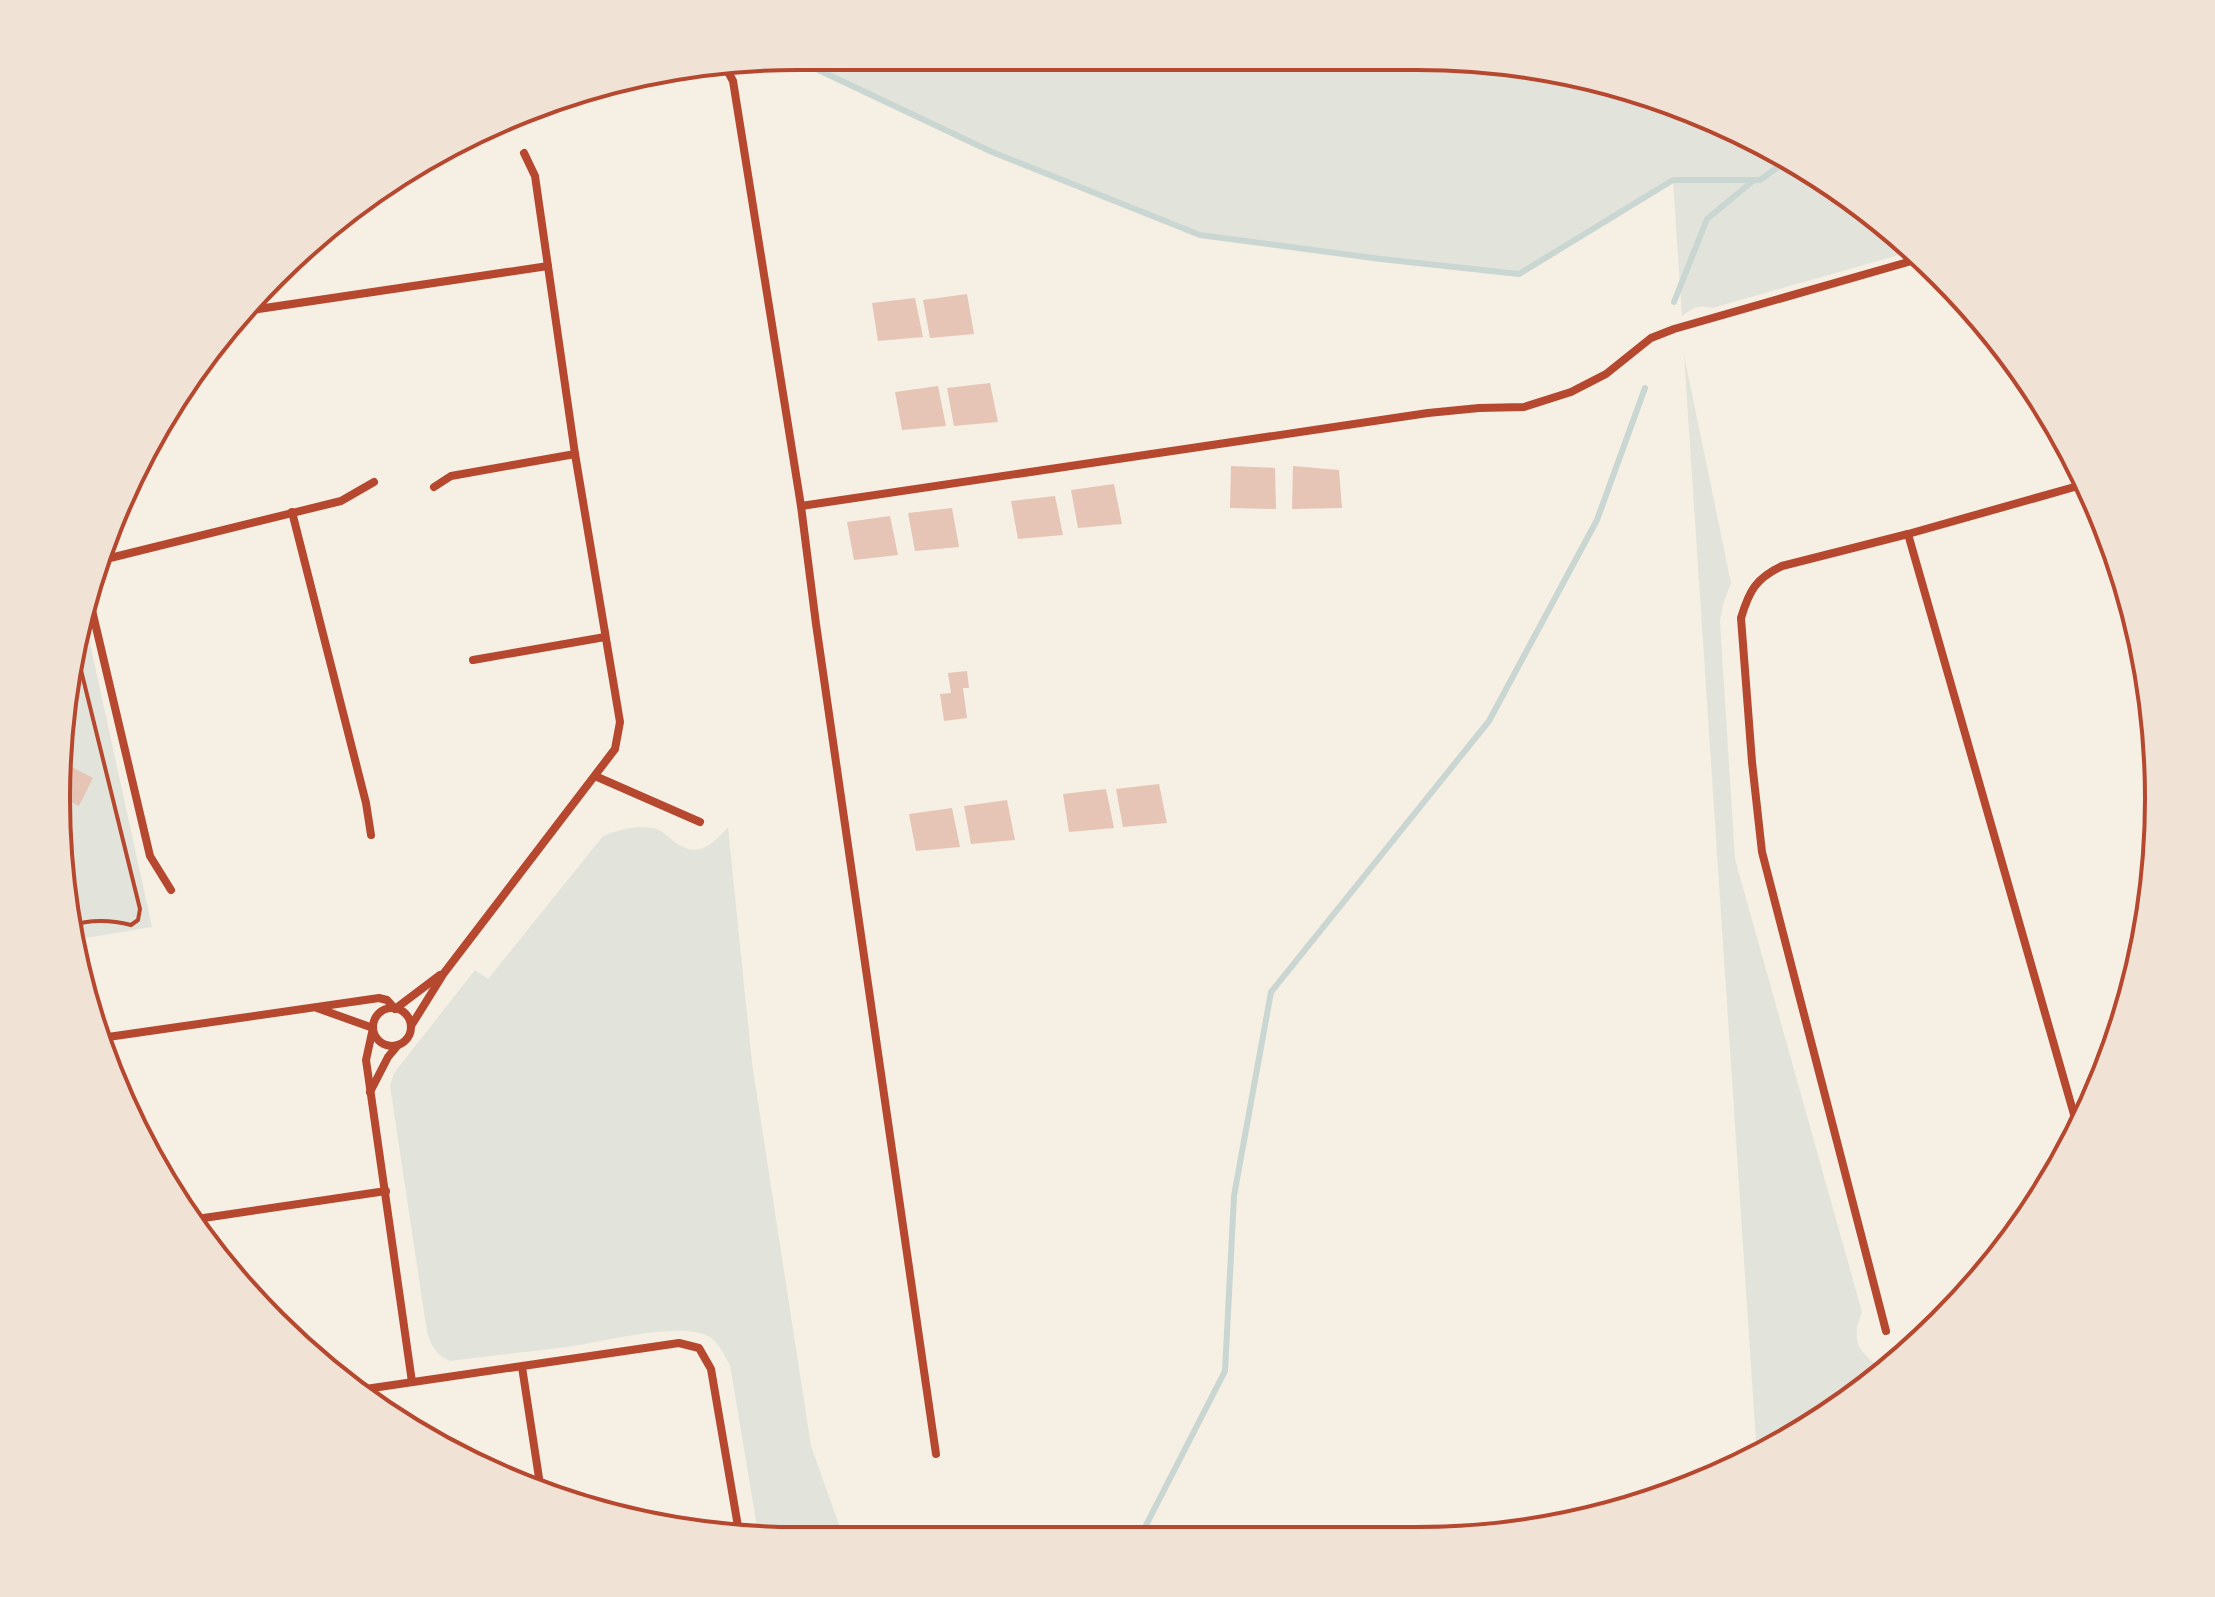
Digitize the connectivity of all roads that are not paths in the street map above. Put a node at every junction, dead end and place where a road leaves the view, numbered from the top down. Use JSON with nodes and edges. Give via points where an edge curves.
{"nodes":[{"id":1,"x":729,"y":74,"type":"edge"},
{"id":2,"x":524,"y":153,"type":"dead end"},
{"id":3,"x":1909,"y":262,"type":"edge"},
{"id":4,"x":548,"y":266,"type":"junction"},
{"id":5,"x":259,"y":309,"type":"edge"},
{"id":6,"x":575,"y":454,"type":"junction"},
{"id":7,"x":374,"y":482,"type":"dead end"},
{"id":8,"x":434,"y":487,"type":"dead end"},
{"id":9,"x":2075,"y":487,"type":"edge"},
{"id":10,"x":801,"y":506,"type":"junction"},
{"id":11,"x":292,"y":512,"type":"junction"},
{"id":12,"x":1908,"y":534,"type":"junction"},
{"id":13,"x":111,"y":558,"type":"edge"},
{"id":14,"x":93,"y":616,"type":"edge"},
{"id":15,"x":605,"y":637,"type":"junction"},
{"id":16,"x":473,"y":660,"type":"dead end"},
{"id":17,"x":595,"y":776,"type":"junction"},
{"id":18,"x":700,"y":822,"type":"dead end"},
{"id":19,"x":371,"y":835,"type":"dead end"},
{"id":20,"x":171,"y":890,"type":"dead end"},
{"id":21,"x":444,"y":973,"type":"junction"},
{"id":22,"x":317,"y":1008,"type":"junction"},
{"id":23,"x":395,"y":1009,"type":"junction"},
{"id":24,"x":411,"y":1026,"type":"junction"},
{"id":25,"x":373,"y":1028,"type":"junction"},
{"id":26,"x":110,"y":1037,"type":"edge"},
{"id":27,"x":398,"y":1045,"type":"junction"},
{"id":28,"x":370,"y":1093,"type":"junction"},
{"id":29,"x":2074,"y":1113,"type":"edge"},
{"id":30,"x":386,"y":1191,"type":"junction"},
{"id":31,"x":204,"y":1218,"type":"edge"},
{"id":32,"x":1886,"y":1331,"type":"dead end"},
{"id":33,"x":522,"y":1367,"type":"junction"},
{"id":34,"x":412,"y":1382,"type":"junction"},
{"id":35,"x":372,"y":1388,"type":"edge"},
{"id":36,"x":936,"y":1454,"type":"dead end"},
{"id":37,"x":539,"y":1479,"type":"edge"},
{"id":38,"x":738,"y":1524,"type":"edge"}],
"edges":[{"from":1,"to":10,"type":"street"},
{"from":2,"to":4,"type":"street","via":[[535,176]]},
{"from":3,"to":10,"type":"street","via":[[1674,329],[1651,338],[1606,374],[1524,407],[1428,413]]},
{"from":4,"to":5,"type":"street"},
{"from":4,"to":6,"type":"street"},
{"from":6,"to":8,"type":"street","via":[[451,476]]},
{"from":6,"to":15,"type":"street"},
{"from":7,"to":11,"type":"street","via":[[341,501]]},
{"from":9,"to":12,"type":"street"},
{"from":10,"to":36,"type":"street"},
{"from":11,"to":13,"type":"street"},
{"from":11,"to":19,"type":"street"},
{"from":12,"to":29,"type":"street"},
{"from":12,"to":32,"type":"street","via":[[1766,574],[1747,595],[1741,618],[1762,852]]},
{"from":14,"to":20,"type":"street","via":[[150,856]]},
{"from":15,"to":16,"type":"street"},
{"from":15,"to":17,"type":"street","via":[[620,722],[615,749]]},
{"from":17,"to":18,"type":"street"},
{"from":17,"to":21,"type":"street"},
{"from":21,"to":23,"type":"street"},
{"from":21,"to":24,"type":"street"},
{"from":22,"to":23,"type":"street","via":[[379,998]]},
{"from":22,"to":25,"type":"street"},
{"from":22,"to":26,"type":"street"},
{"from":23,"to":24,"type":"street","via":[[409,1018]]},
{"from":23,"to":25,"type":"street","via":[[379,1013]]},
{"from":24,"to":27,"type":"street"},
{"from":25,"to":27,"type":"street","via":[[381,1043]]},
{"from":25,"to":28,"type":"street","via":[[366,1060]]},
{"from":27,"to":28,"type":"street"},
{"from":28,"to":30,"type":"street"},
{"from":30,"to":31,"type":"street"},
{"from":30,"to":34,"type":"street"},
{"from":33,"to":34,"type":"street"},
{"from":33,"to":37,"type":"street"},
{"from":33,"to":38,"type":"street","via":[[679,1343],[699,1348],[711,1369]]},
{"from":34,"to":35,"type":"street"}]}
